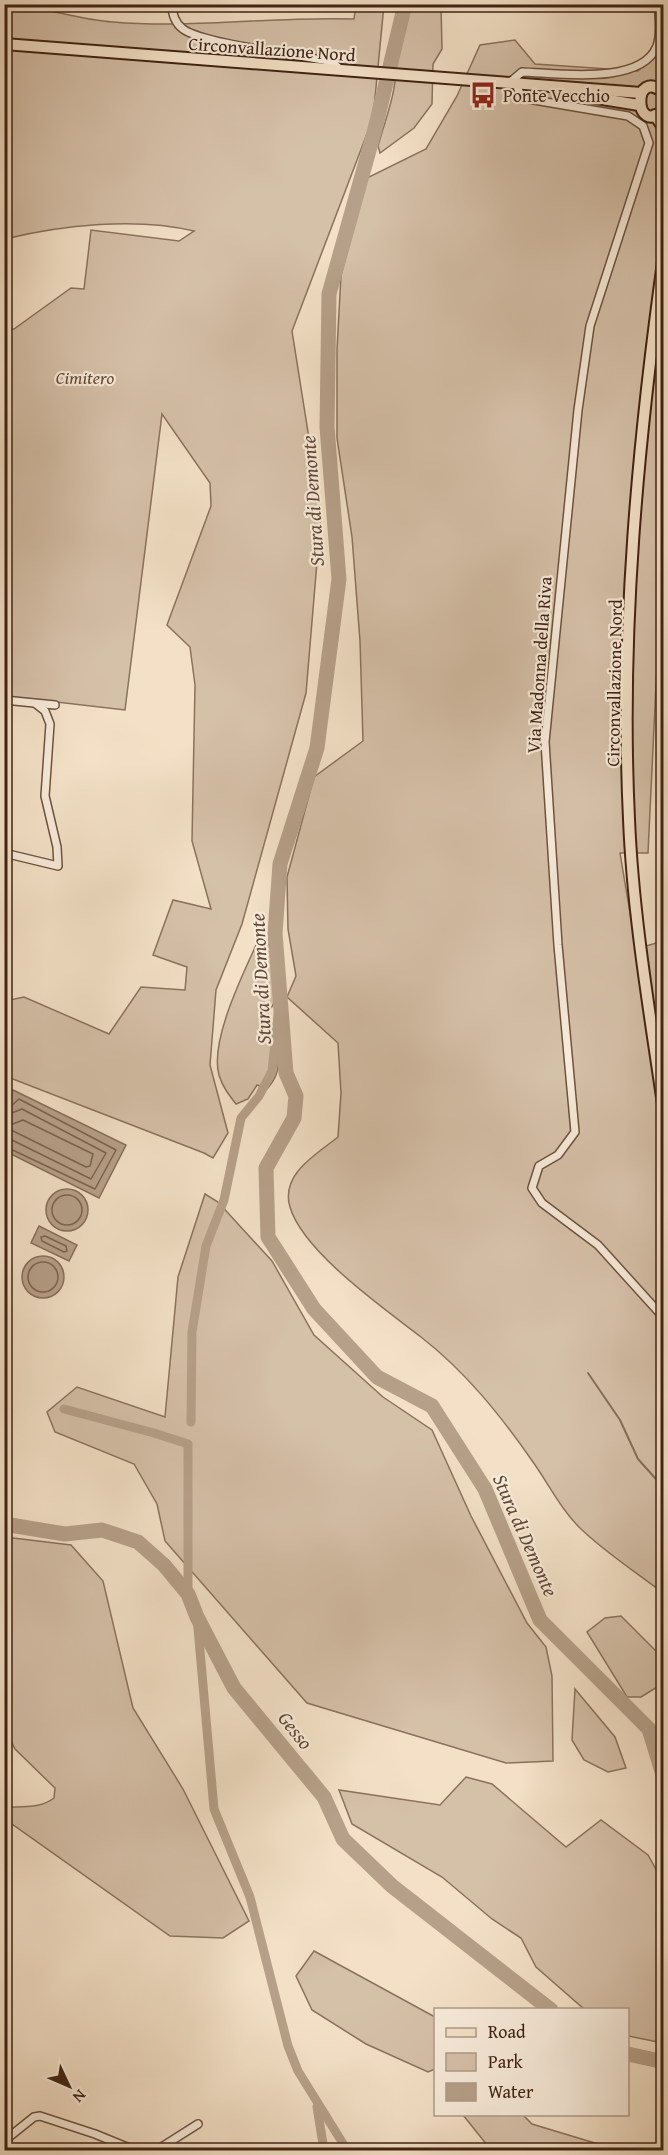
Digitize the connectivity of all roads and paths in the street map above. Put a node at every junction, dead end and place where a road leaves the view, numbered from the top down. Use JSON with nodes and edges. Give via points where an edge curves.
{"nodes":[{"id":1,"x":172,"y":4,"type":"edge"},
{"id":2,"x":659,"y":4,"type":"edge"},
{"id":3,"x":4,"y":44,"type":"edge"},
{"id":4,"x":342,"y":71,"type":"junction"},
{"id":5,"x":512,"y":85,"type":"junction"},
{"id":6,"x":536,"y":87,"type":"junction"},
{"id":7,"x":641,"y":93,"type":"junction"},
{"id":8,"x":663,"y":93,"type":"edge"},
{"id":9,"x":639,"y":105,"type":"junction"},
{"id":10,"x":660,"y":116,"type":"edge"},
{"id":11,"x":663,"y":129,"type":"edge"},
{"id":12,"x":663,"y":255,"type":"edge"},
{"id":13,"x":4,"y":700,"type":"edge"},
{"id":14,"x":36,"y":704,"type":"junction"},
{"id":15,"x":55,"y":705,"type":"dead end"},
{"id":16,"x":4,"y":853,"type":"edge"},
{"id":17,"x":663,"y":1111,"type":"edge"},
{"id":18,"x":663,"y":1318,"type":"edge"},
{"id":19,"x":198,"y":2124,"type":"dead end"},
{"id":20,"x":4,"y":2141,"type":"edge"},
{"id":21,"x":134,"y":2151,"type":"edge"},
{"id":22,"x":157,"y":2151,"type":"edge"}],
"edges":[{"from":1,"to":4,"type":"street","via":[[176,21],[187,32],[332,62]]},
{"from":2,"to":5,"type":"street","via":[[657,45],[637,67],[609,73],[522,72]]},
{"from":3,"to":4,"type":"main road","name":"Circonvallazione Nord"},
{"from":4,"to":5,"type":"main road","name":"Circonvallazione Nord"},
{"from":5,"to":6,"type":"main road","name":"Circonvallazione Nord"},
{"from":5,"to":18,"type":"street","name":"Via Madonna della Riva","via":[[528,99],[628,116],[643,126],[649,143],[590,326],[578,410],[545,742],[575,1132],[558,1155],[538,1166],[532,1188],[542,1203],[598,1245]]},
{"from":6,"to":7,"type":"main road","name":"Circonvallazione Nord"},
{"from":6,"to":9,"type":"main road","name":"Circonvallazione Nord"},
{"from":7,"to":8,"type":"main road","name":"Circonvallazione Nord","via":[[652,87]]},
{"from":7,"to":9,"type":"main road"},
{"from":9,"to":10,"type":"main road","via":[[644,112]]},
{"from":10,"to":11,"type":"main road"},
{"from":12,"to":17,"type":"main road","name":"Circonvallazione Nord","via":[[637,476],[628,669],[629,818],[634,884]]},
{"from":13,"to":14,"type":"street"},
{"from":14,"to":15,"type":"street"},
{"from":14,"to":16,"type":"street","via":[[45,711],[50,724],[45,796],[58,866]]},
{"from":19,"to":22,"type":"street"},
{"from":20,"to":21,"type":"street","via":[[40,2116],[95,2133]]}]}
